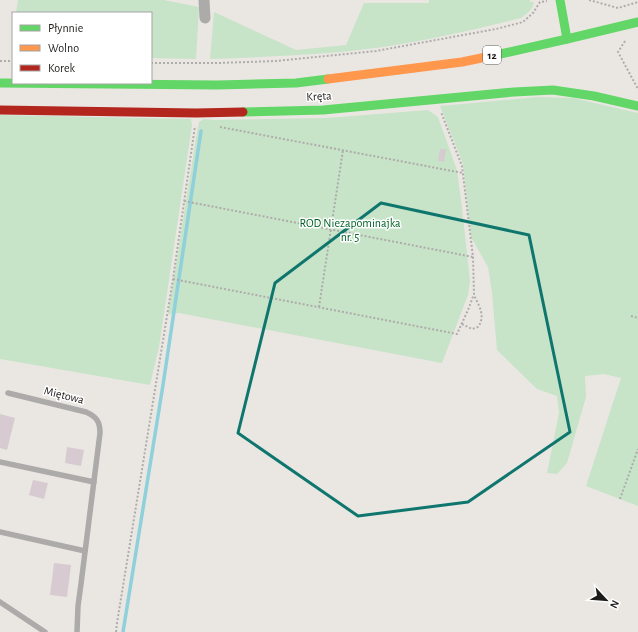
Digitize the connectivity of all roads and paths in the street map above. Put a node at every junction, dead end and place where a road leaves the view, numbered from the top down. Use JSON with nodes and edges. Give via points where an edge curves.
{"nodes":[{"id":1,"x":204,"y":0,"type":"edge"},
{"id":2,"x":560,"y":0,"type":"edge"},
{"id":3,"x":589,"y":0,"type":"edge"},
{"id":4,"x":540,"y":1,"type":"edge"},
{"id":5,"x":547,"y":1,"type":"dead end"},
{"id":6,"x":638,"y":2,"type":"edge"},
{"id":7,"x":205,"y":18,"type":"dead end"},
{"id":8,"x":638,"y":22,"type":"edge"},
{"id":9,"x":567,"y":39,"type":"junction"},
{"id":10,"x":627,"y":39,"type":"dead end"},
{"id":11,"x":0,"y":61,"type":"edge"},
{"id":12,"x":12,"y":61,"type":"edge"},
{"id":13,"x":152,"y":62,"type":"edge"},
{"id":14,"x":0,"y":83,"type":"edge"},
{"id":15,"x":12,"y":83,"type":"edge"},
{"id":16,"x":108,"y":84,"type":"edge"},
{"id":17,"x":638,"y":89,"type":"edge"},
{"id":18,"x":437,"y":99,"type":"junction"},
{"id":19,"x":638,"y":106,"type":"edge"},
{"id":20,"x":0,"y":110,"type":"edge"},
{"id":21,"x":196,"y":113,"type":"junction"},
{"id":22,"x":218,"y":127,"type":"dead end"},
{"id":23,"x":342,"y":150,"type":"junction"},
{"id":24,"x":463,"y":173,"type":"junction"},
{"id":25,"x":184,"y":201,"type":"junction"},
{"id":26,"x":331,"y":230,"type":"junction"},
{"id":27,"x":473,"y":257,"type":"junction"},
{"id":28,"x":173,"y":278,"type":"junction"},
{"id":29,"x":474,"y":294,"type":"junction"},
{"id":30,"x":319,"y":307,"type":"junction"},
{"id":31,"x":631,"y":316,"type":"dead end"},
{"id":32,"x":638,"y":318,"type":"edge"},
{"id":33,"x":462,"y":324,"type":"junction"},
{"id":34,"x":8,"y":392,"type":"dead end"},
{"id":35,"x":638,"y":448,"type":"edge"},
{"id":36,"x":0,"y":462,"type":"edge"},
{"id":37,"x":94,"y":482,"type":"junction"},
{"id":38,"x":620,"y":499,"type":"dead end"},
{"id":39,"x":0,"y":532,"type":"edge"},
{"id":40,"x":85,"y":551,"type":"junction"},
{"id":41,"x":0,"y":602,"type":"edge"},
{"id":42,"x":45,"y":632,"type":"edge"},
{"id":43,"x":77,"y":632,"type":"edge"},
{"id":44,"x":116,"y":632,"type":"edge"}],
"edges":[{"from":1,"to":7,"type":"street"},
{"from":2,"to":9,"type":"street"},
{"from":3,"to":6,"type":"path","via":[[618,8]]},
{"from":4,"to":5,"type":"path"},
{"from":4,"to":13,"type":"path","via":[[533,13],[523,22],[376,51],[276,61]]},
{"from":8,"to":9,"type":"street","number":"12"},
{"from":9,"to":16,"type":"street","number":"12","via":[[462,62],[296,83]]},
{"from":10,"to":17,"type":"path","via":[[618,52]]},
{"from":11,"to":12,"type":"path"},
{"from":14,"to":15,"type":"street","number":"12"},
{"from":18,"to":19,"type":"street","name":"Kręta","via":[[553,90]]},
{"from":18,"to":21,"type":"street","name":"Kręta","via":[[323,110]]},
{"from":18,"to":24,"type":"path"},
{"from":20,"to":21,"type":"street","name":"Kręta"},
{"from":21,"to":25,"type":"path"},
{"from":22,"to":23,"type":"path"},
{"from":23,"to":24,"type":"path"},
{"from":23,"to":26,"type":"path"},
{"from":24,"to":27,"type":"path"},
{"from":25,"to":26,"type":"path"},
{"from":25,"to":28,"type":"path"},
{"from":26,"to":27,"type":"path"},
{"from":26,"to":30,"type":"path"},
{"from":27,"to":29,"type":"path"},
{"from":28,"to":30,"type":"path"},
{"from":28,"to":44,"type":"path"},
{"from":29,"to":33,"type":"path"},
{"from":29,"to":33,"type":"path","via":[[482,316],[481,322],[478,327],[472,329]]},
{"from":30,"to":33,"type":"path","via":[[457,334]]},
{"from":31,"to":32,"type":"path"},
{"from":34,"to":37,"type":"lane","name":"Miętowa","via":[[93,415],[100,426]]},
{"from":35,"to":38,"type":"path"},
{"from":36,"to":37,"type":"lane"},
{"from":37,"to":40,"type":"lane","name":"Miętowa"},
{"from":39,"to":40,"type":"lane"},
{"from":40,"to":43,"type":"lane","name":"Miętowa"},
{"from":41,"to":42,"type":"lane"}]}
